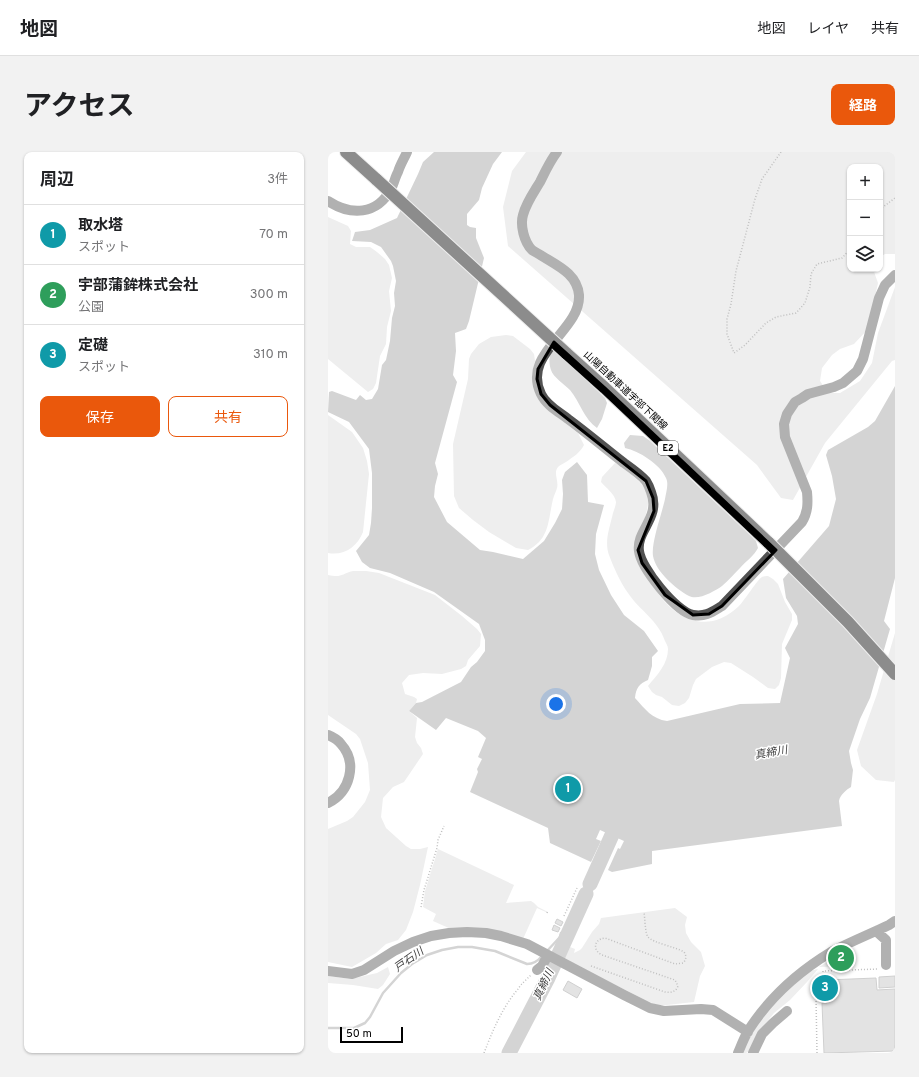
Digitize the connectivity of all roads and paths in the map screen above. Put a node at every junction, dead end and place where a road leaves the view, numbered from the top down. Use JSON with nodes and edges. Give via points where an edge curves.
{"nodes":[{"id":1,"x":346,"y":152,"type":"edge"},
{"id":2,"x":406,"y":152,"type":"edge"},
{"id":3,"x":557,"y":152,"type":"edge"},
{"id":4,"x":781,"y":152,"type":"edge"},
{"id":5,"x":895,"y":198,"type":"edge"},
{"id":6,"x":328,"y":201,"type":"edge"},
{"id":7,"x":883,"y":207,"type":"edge"},
{"id":8,"x":847,"y":252,"type":"edge"},
{"id":9,"x":895,"y":275,"type":"edge"},
{"id":10,"x":895,"y":674,"type":"edge"},
{"id":11,"x":328,"y":735,"type":"edge"},
{"id":12,"x":328,"y":803,"type":"edge"},
{"id":13,"x":444,"y":826,"type":"dead end"},
{"id":14,"x":577,"y":888,"type":"dead end"},
{"id":15,"x":421,"y":907,"type":"dead end"},
{"id":16,"x":644,"y":912,"type":"dead end"},
{"id":17,"x":564,"y":916,"type":"dead end"},
{"id":18,"x":895,"y":921,"type":"edge"},
{"id":19,"x":876,"y":931,"type":"junction"},
{"id":20,"x":550,"y":956,"type":"junction"},
{"id":21,"x":883,"y":967,"type":"joint"},
{"id":22,"x":572,"y":968,"type":"junction"},
{"id":23,"x":537,"y":970,"type":"joint"},
{"id":24,"x":328,"y":971,"type":"edge"},
{"id":25,"x":787,"y":1010,"type":"dead end"},
{"id":26,"x":748,"y":1032,"type":"junction"},
{"id":27,"x":484,"y":1053,"type":"edge"},
{"id":28,"x":738,"y":1053,"type":"edge"},
{"id":29,"x":753,"y":1053,"type":"edge"},
{"id":30,"x":817,"y":1053,"type":"edge"}],
"edges":[{"from":1,"to":10,"type":"highway","name":"山陽自動車道宇部下関線","number":"E2","bridge":true,"via":[[605,388],[769,543],[848,622]]},
{"from":2,"to":6,"type":"street","via":[[392,188],[387,196],[373,207],[355,212]]},
{"from":3,"to":9,"type":"street","via":[[531,198],[523,215],[522,225],[527,243],[532,250],[565,270],[578,288],[579,296],[573,318],[544,355],[538,369],[537,379],[541,394],[550,405],[646,481],[654,498],[654,511],[638,550],[642,563],[665,595],[693,615],[709,614],[722,606],[805,517],[807,492],[785,437],[784,424],[787,414],[795,402],[808,394],[843,383],[857,371],[864,359],[879,298],[885,285]]},
{"from":4,"to":8,"type":"path","via":[[762,179],[736,271],[727,319],[727,334],[734,353],[766,323],[796,312],[805,303],[811,274],[817,264],[842,258]]},
{"from":5,"to":7,"type":"path"},
{"from":11,"to":12,"type":"street","via":[[340,742],[350,764],[346,786],[337,798]]},
{"from":13,"to":15,"type":"path"},
{"from":14,"to":17,"type":"path"},
{"from":16,"to":22,"type":"path","via":[[650,939],[684,952],[686,958],[682,963],[675,964],[605,938],[598,941],[595,949],[602,955],[675,980],[678,986],[675,991],[665,992],[583,964]]},
{"from":18,"to":19,"type":"street"},
{"from":19,"to":21,"type":"street","via":[[886,940]]},
{"from":19,"to":26,"type":"street","via":[[832,952],[792,979],[777,993]]},
{"from":20,"to":22,"type":"street"},
{"from":20,"to":23,"type":"street"},
{"from":20,"to":24,"type":"street","via":[[527,944],[501,936],[486,933],[449,933],[413,942],[364,970],[352,974]]},
{"from":21,"to":30,"type":"path","via":[[823,971],[822,998],[816,998]]},
{"from":22,"to":26,"type":"street","via":[[650,1008],[664,1011],[713,1010]]},
{"from":23,"to":27,"type":"path","via":[[518,988],[507,1004]]},
{"from":25,"to":29,"type":"street","via":[[762,1034]]},
{"from":26,"to":28,"type":"street"}]}
